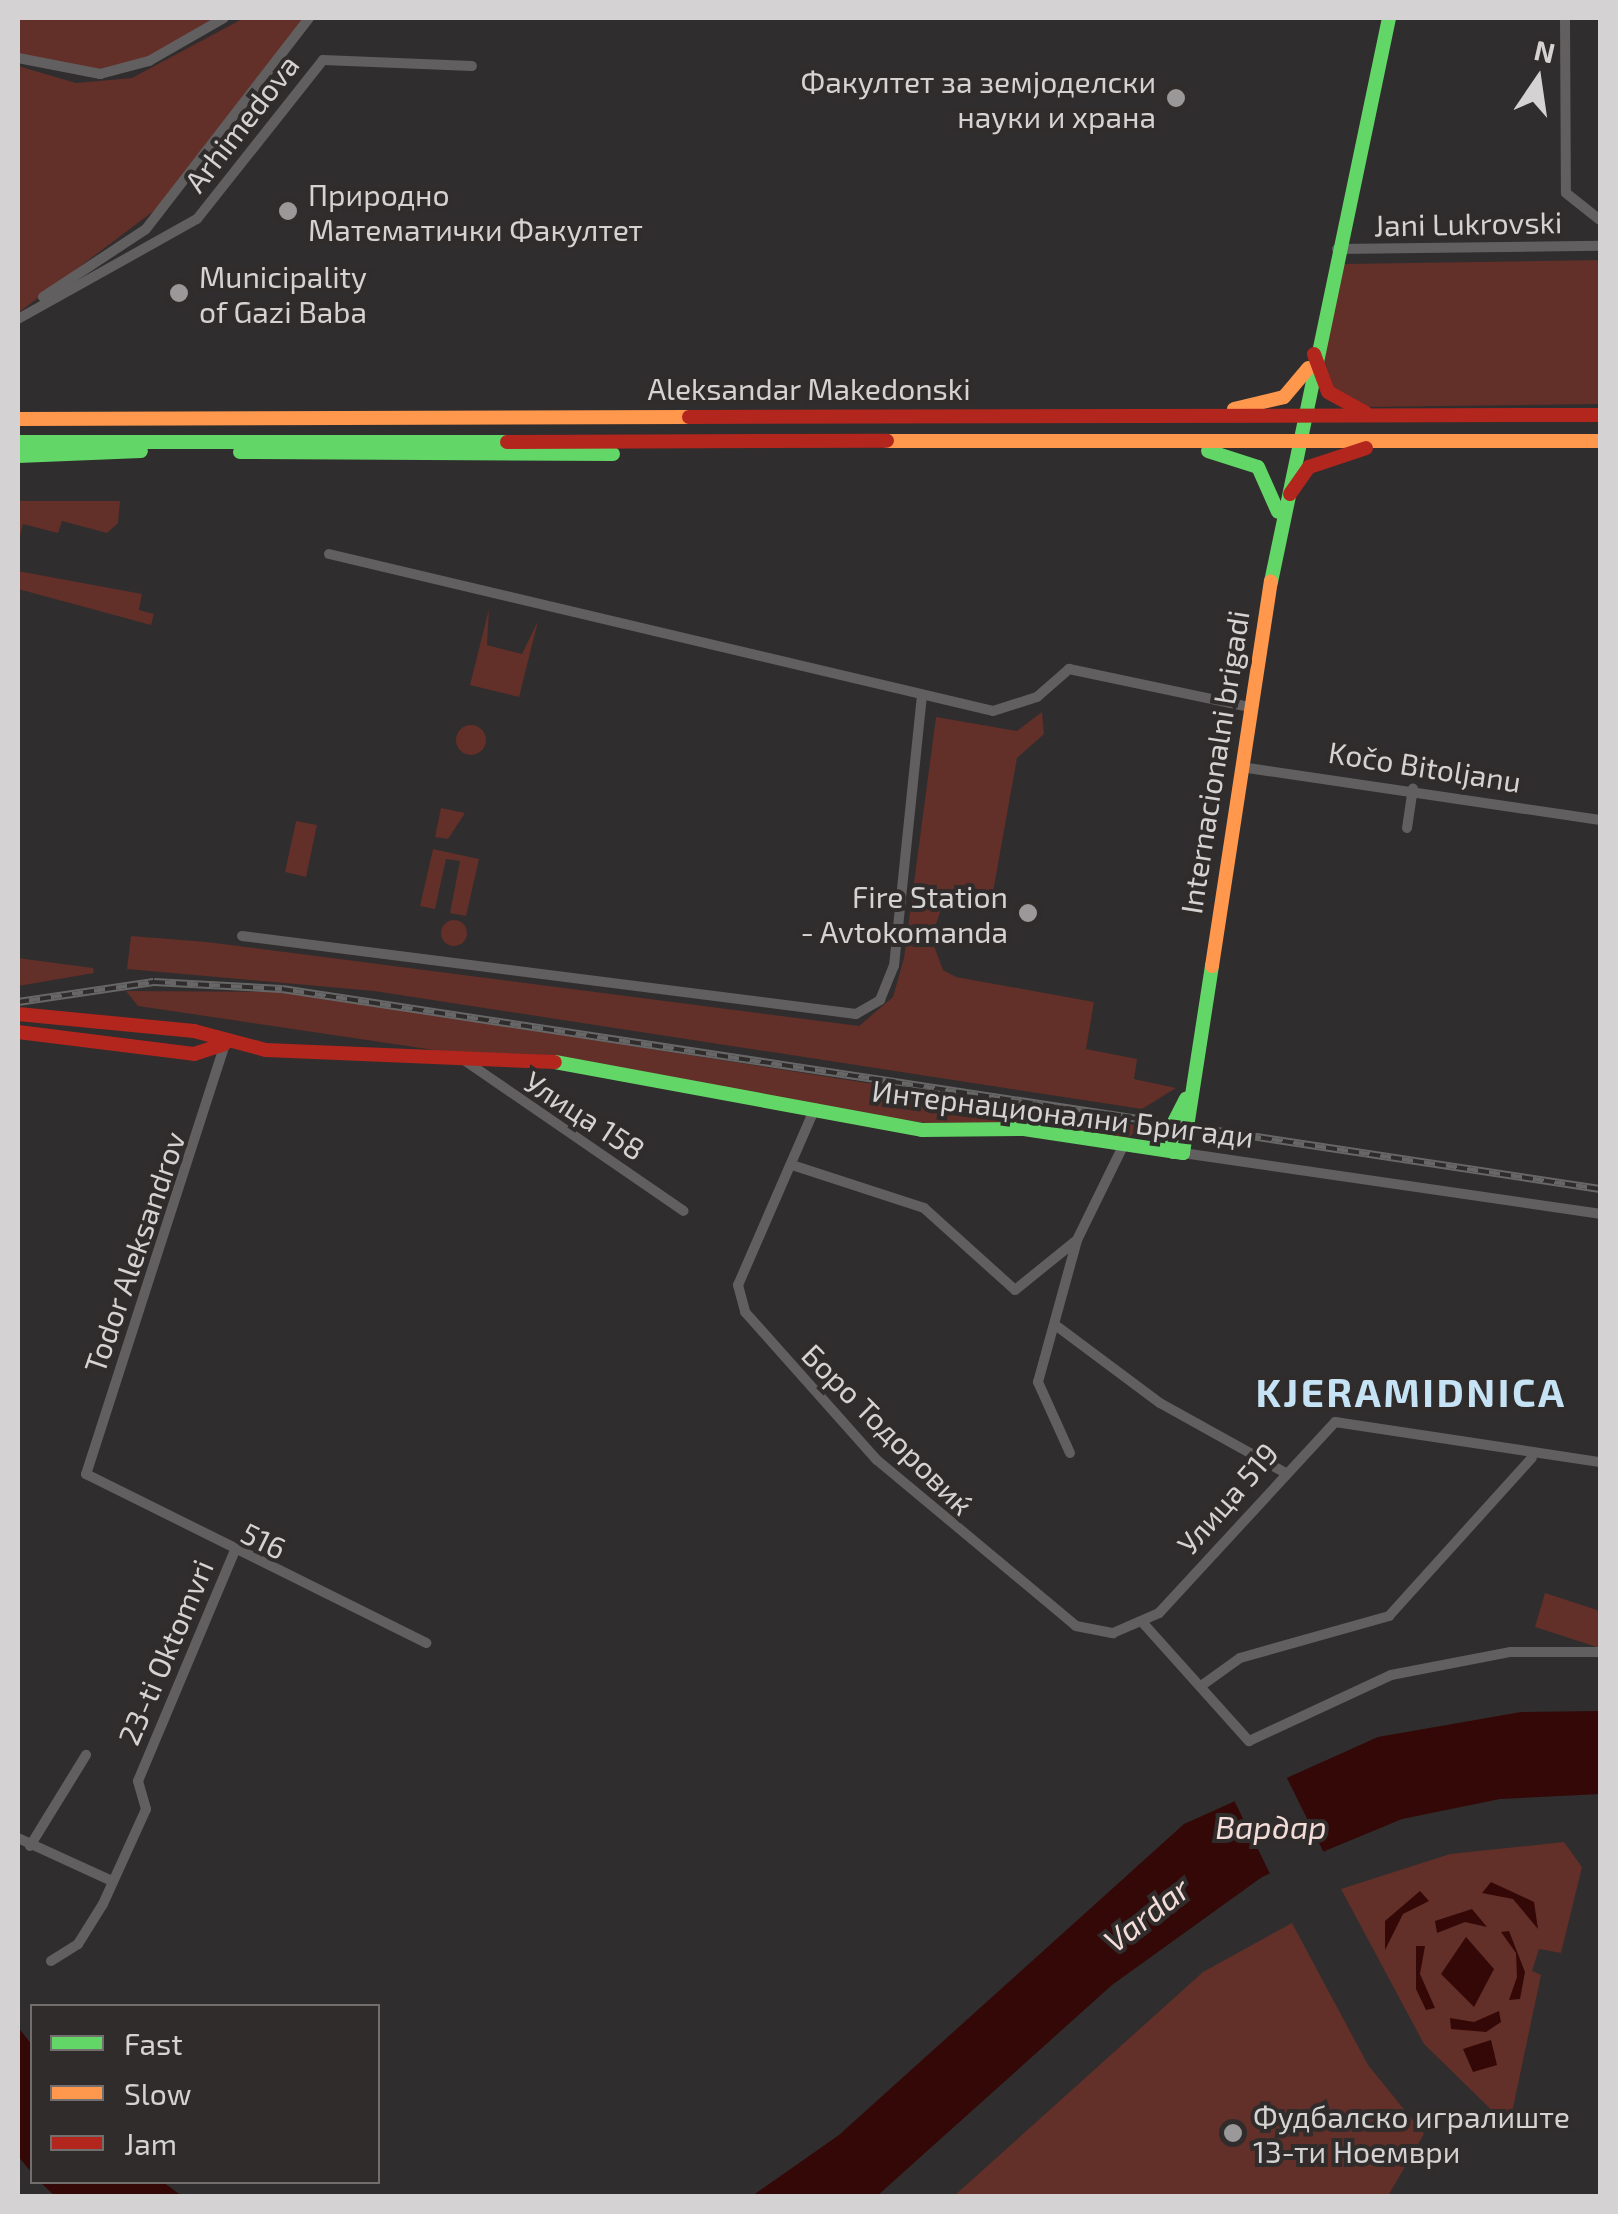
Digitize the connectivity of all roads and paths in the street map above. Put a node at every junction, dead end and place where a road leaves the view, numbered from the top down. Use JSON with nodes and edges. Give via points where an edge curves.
{"nodes":[{"id":1,"x":224,"y":18,"type":"edge"},
{"id":2,"x":309,"y":18,"type":"edge"},
{"id":3,"x":1387,"y":18,"type":"edge"},
{"id":4,"x":1565,"y":18,"type":"edge"},
{"id":5,"x":18,"y":58,"type":"edge"},
{"id":6,"x":472,"y":66,"type":"dead end"},
{"id":7,"x":1600,"y":220,"type":"edge"},
{"id":8,"x":1600,"y":246,"type":"edge"},
{"id":9,"x":1337,"y":249,"type":"junction"},
{"id":10,"x":34,"y":304,"type":"junction"},
{"id":11,"x":18,"y":319,"type":"edge"},
{"id":12,"x":1312,"y":358,"type":"junction"},
{"id":13,"x":1209,"y":414,"type":"junction"},
{"id":14,"x":1600,"y":415,"type":"edge"},
{"id":15,"x":1300,"y":416,"type":"junction"},
{"id":16,"x":1401,"y":416,"type":"junction"},
{"id":17,"x":18,"y":419,"type":"edge"},
{"id":18,"x":1600,"y":441,"type":"edge"},
{"id":19,"x":18,"y":442,"type":"edge"},
{"id":20,"x":1385,"y":443,"type":"junction"},
{"id":21,"x":1295,"y":444,"type":"junction"},
{"id":22,"x":157,"y":446,"type":"junction"},
{"id":23,"x":1158,"y":446,"type":"junction"},
{"id":24,"x":18,"y":456,"type":"edge"},
{"id":25,"x":1282,"y":508,"type":"junction"},
{"id":26,"x":1279,"y":524,"type":"junction"},
{"id":27,"x":328,"y":554,"type":"dead end"},
{"id":28,"x":922,"y":697,"type":"junction"},
{"id":29,"x":1250,"y":707,"type":"junction"},
{"id":30,"x":1241,"y":767,"type":"junction"},
{"id":31,"x":1413,"y":788,"type":"junction"},
{"id":32,"x":1600,"y":820,"type":"edge"},
{"id":33,"x":1407,"y":828,"type":"dead end"},
{"id":34,"x":242,"y":936,"type":"dead end"},
{"id":35,"x":18,"y":1014,"type":"edge"},
{"id":36,"x":18,"y":1032,"type":"edge"},
{"id":37,"x":225,"y":1044,"type":"junction"},
{"id":38,"x":462,"y":1058,"type":"junction"},
{"id":39,"x":1191,"y":1090,"type":"junction"},
{"id":40,"x":816,"y":1108,"type":"junction"},
{"id":41,"x":1171,"y":1128,"type":"junction"},
{"id":42,"x":1123,"y":1146,"type":"junction"},
{"id":43,"x":1178,"y":1152,"type":"junction"},
{"id":44,"x":792,"y":1165,"type":"junction"},
{"id":45,"x":684,"y":1211,"type":"dead end"},
{"id":46,"x":1600,"y":1214,"type":"edge"},
{"id":47,"x":1077,"y":1240,"type":"junction"},
{"id":48,"x":1058,"y":1327,"type":"junction"},
{"id":49,"x":1070,"y":1452,"type":"dead end"},
{"id":50,"x":1532,"y":1458,"type":"junction"},
{"id":51,"x":1600,"y":1462,"type":"edge"},
{"id":52,"x":1284,"y":1472,"type":"junction"},
{"id":53,"x":86,"y":1474,"type":"joint"},
{"id":54,"x":234,"y":1553,"type":"junction"},
{"id":55,"x":1143,"y":1623,"type":"junction"},
{"id":56,"x":426,"y":1643,"type":"dead end"},
{"id":57,"x":1600,"y":1652,"type":"edge"},
{"id":58,"x":1200,"y":1686,"type":"junction"},
{"id":59,"x":86,"y":1755,"type":"dead end"},
{"id":60,"x":18,"y":1838,"type":"edge"},
{"id":61,"x":30,"y":1846,"type":"junction"},
{"id":62,"x":112,"y":1881,"type":"junction"},
{"id":63,"x":51,"y":1961,"type":"dead end"}],
"edges":[{"from":1,"to":5,"type":"street","via":[[149,61],[100,74]]},
{"from":2,"to":10,"type":"street","via":[[146,228]]},
{"from":3,"to":9,"type":"street","name":"Internacionalni brigadi"},
{"from":4,"to":7,"type":"street","via":[[1566,193]]},
{"from":6,"to":10,"type":"street","name":"Arhimedova","via":[[323,60],[197,219],[82,289]]},
{"from":8,"to":9,"type":"street","name":"Jani Lukrovski"},
{"from":9,"to":12,"type":"street","name":"Internacionalni brigadi"},
{"from":10,"to":11,"type":"street","name":"Arhimedova"},
{"from":12,"to":13,"type":"street","via":[[1277,400]]},
{"from":12,"to":15,"type":"street","name":"Internacionalni brigadi"},
{"from":12,"to":16,"type":"street","via":[[1328,392],[1359,412]]},
{"from":13,"to":15,"type":"street","name":"Aleksandar Makedonski"},
{"from":13,"to":17,"type":"street","name":"Aleksandar Makedonski"},
{"from":14,"to":16,"type":"street","name":"Aleksandar Makedonski"},
{"from":15,"to":16,"type":"street","name":"Aleksandar Makedonski"},
{"from":15,"to":21,"type":"street","name":"Internacionalni brigadi"},
{"from":18,"to":20,"type":"street","name":"Aleksandar Makedonski"},
{"from":19,"to":22,"type":"street"},
{"from":20,"to":21,"type":"street","name":"Aleksandar Makedonski"},
{"from":20,"to":25,"type":"street","via":[[1310,467]]},
{"from":21,"to":23,"type":"street","name":"Aleksandar Makedonski"},
{"from":21,"to":25,"type":"street","name":"Internacionalni brigadi"},
{"from":22,"to":23,"type":"street","name":"Aleksandar Makedonski","via":[[216,446],[287,458],[591,457],[637,446]]},
{"from":22,"to":24,"type":"street"},
{"from":23,"to":26,"type":"street","via":[[1258,467],[1274,489]]},
{"from":25,"to":26,"type":"street","name":"Internacionalni brigadi"},
{"from":26,"to":29,"type":"street","name":"Internacionalni brigadi"},
{"from":27,"to":28,"type":"street"},
{"from":28,"to":29,"type":"street","via":[[1013,709],[1070,669]]},
{"from":28,"to":34,"type":"street","via":[[894,966],[880,1000],[856,1014]]},
{"from":29,"to":30,"type":"street","name":"Internacionalni brigadi"},
{"from":30,"to":31,"type":"street","name":"Kočo Bitoljanu"},
{"from":30,"to":39,"type":"street","name":"Internacionalni brigadi"},
{"from":31,"to":32,"type":"street","name":"Kočo Bitoljanu"},
{"from":31,"to":33,"type":"street"},
{"from":35,"to":37,"type":"street","via":[[194,1031]]},
{"from":36,"to":37,"type":"street","via":[[194,1054]]},
{"from":37,"to":38,"type":"street"},
{"from":37,"to":53,"type":"street","name":"Todor Aleksandrov"},
{"from":38,"to":40,"type":"street","name":"Интернационални Бригади","via":[[527,1058]]},
{"from":38,"to":45,"type":"street","name":"Улица 158"},
{"from":39,"to":41,"type":"street","name":"Internacionalni brigadi"},
{"from":39,"to":43,"type":"street","name":"Internacionalni brigadi"},
{"from":40,"to":42,"type":"street","name":"Интернационални Бригади","via":[[922,1130],[1024,1130]]},
{"from":40,"to":44,"type":"street","name":"Боро Тодоровиќ"},
{"from":41,"to":42,"type":"street"},
{"from":41,"to":43,"type":"street","name":"Интернационални Бригади"},
{"from":42,"to":43,"type":"street","name":"Интернационални Бригади"},
{"from":42,"to":47,"type":"street"},
{"from":43,"to":46,"type":"street","name":"Интернационални Бригади"},
{"from":44,"to":47,"type":"street","via":[[924,1208],[1016,1290]]},
{"from":44,"to":55,"type":"street","name":"Боро Тодоровиќ","via":[[738,1284],[745,1312],[877,1460],[1010,1578],[1076,1626],[1113,1633]]},
{"from":47,"to":48,"type":"street"},
{"from":48,"to":49,"type":"street","via":[[1038,1382]]},
{"from":48,"to":52,"type":"street","via":[[1160,1402]]},
{"from":50,"to":51,"type":"street","name":"Улица 519"},
{"from":50,"to":52,"type":"street","name":"Улица 519","via":[[1348,1419],[1322,1428]]},
{"from":50,"to":58,"type":"street","via":[[1389,1616],[1240,1658]]},
{"from":52,"to":55,"type":"street","name":"Улица 519"},
{"from":53,"to":54,"type":"street","name":"516"},
{"from":54,"to":56,"type":"street","name":"516"},
{"from":54,"to":62,"type":"street","name":"23-ti Oktomvri","via":[[138,1780],[146,1809]]},
{"from":55,"to":58,"type":"street"},
{"from":57,"to":58,"type":"street","via":[[1511,1652],[1391,1675],[1249,1741]]},
{"from":59,"to":61,"type":"street","name":"23-ti Oktomvri"},
{"from":60,"to":61,"type":"street"},
{"from":61,"to":62,"type":"street"},
{"from":62,"to":63,"type":"street","name":"23-ti Oktomvri","via":[[78,1944]]}]}
